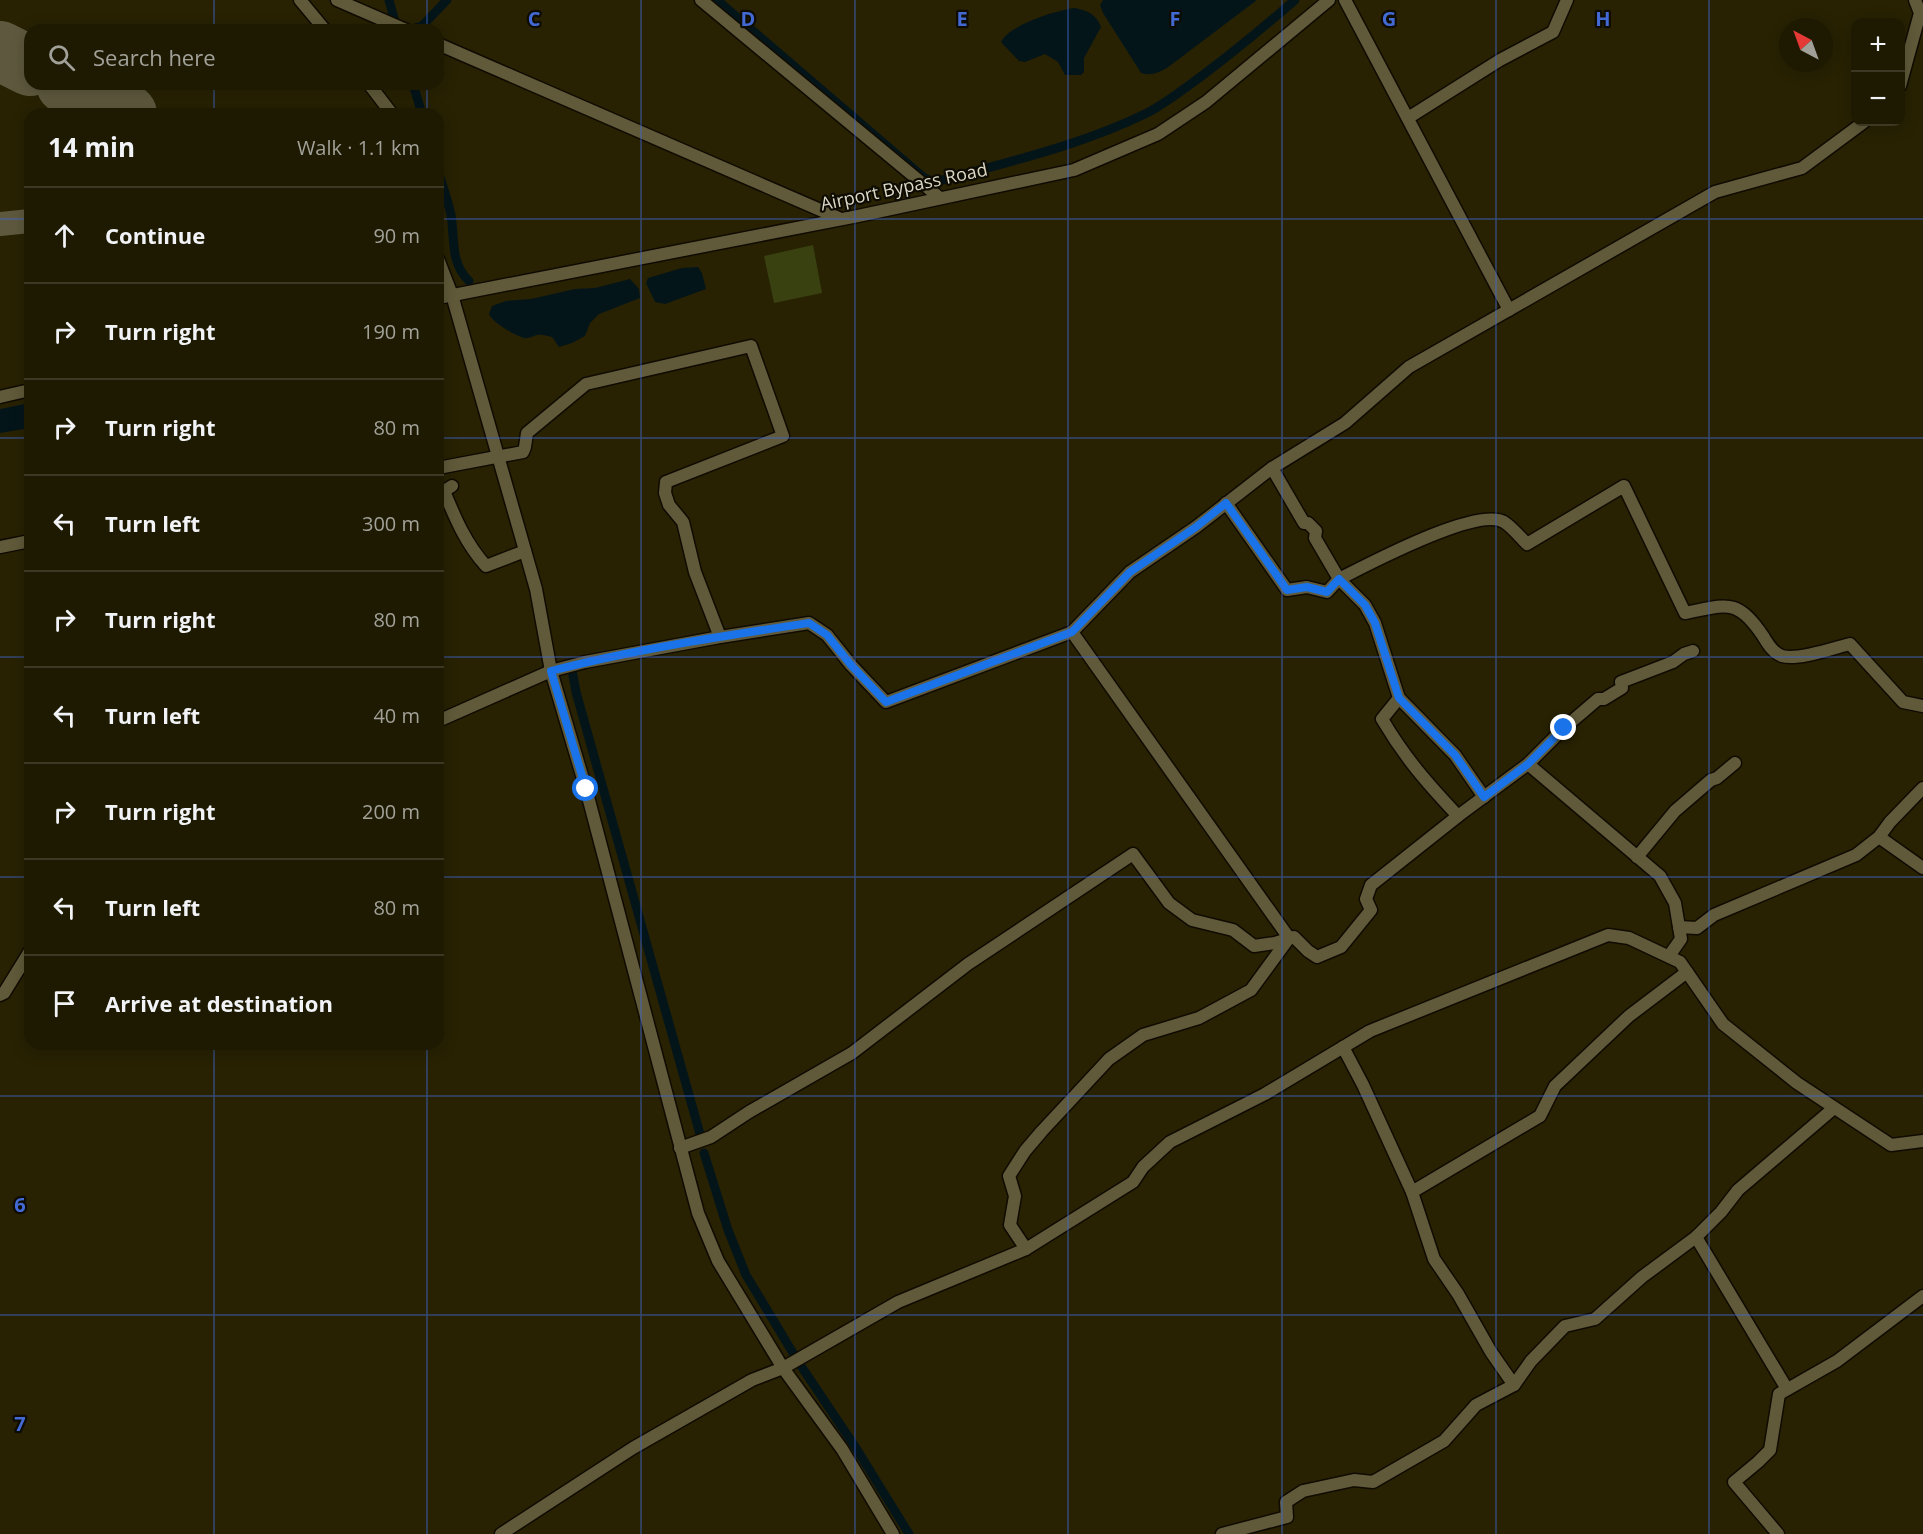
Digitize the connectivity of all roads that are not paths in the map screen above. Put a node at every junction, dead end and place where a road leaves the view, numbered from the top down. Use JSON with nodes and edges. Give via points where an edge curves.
{"nodes":[{"id":1,"x":300,"y":0,"type":"edge"},
{"id":2,"x":337,"y":0,"type":"edge"},
{"id":3,"x":701,"y":0,"type":"edge"},
{"id":4,"x":1329,"y":0,"type":"edge"},
{"id":5,"x":1346,"y":0,"type":"edge"},
{"id":6,"x":1567,"y":0,"type":"edge"},
{"id":7,"x":1915,"y":0,"type":"edge"},
{"id":8,"x":320,"y":24,"type":"edge"},
{"id":9,"x":392,"y":24,"type":"edge"},
{"id":10,"x":444,"y":47,"type":"edge"},
{"id":11,"x":1904,"y":72,"type":"edge"},
{"id":12,"x":374,"y":90,"type":"edge"},
{"id":13,"x":387,"y":108,"type":"edge"},
{"id":14,"x":1408,"y":118,"type":"junction"},
{"id":15,"x":1859,"y":126,"type":"edge"},
{"id":16,"x":940,"y":198,"type":"junction"},
{"id":17,"x":841,"y":219,"type":"junction"},
{"id":18,"x":444,"y":273,"type":"edge"},
{"id":19,"x":453,"y":295,"type":"junction"},
{"id":20,"x":444,"y":297,"type":"edge"},
{"id":21,"x":1509,"y":310,"type":"junction"},
{"id":22,"x":24,"y":391,"type":"edge"},
{"id":23,"x":0,"y":397,"type":"edge"},
{"id":24,"x":498,"y":458,"type":"junction"},
{"id":25,"x":444,"y":467,"type":"edge"},
{"id":26,"x":1272,"y":468,"type":"junction"},
{"id":27,"x":452,"y":486,"type":"dead end"},
{"id":28,"x":1226,"y":503,"type":"junction"},
{"id":29,"x":24,"y":542,"type":"edge"},
{"id":30,"x":0,"y":547,"type":"edge"},
{"id":31,"x":525,"y":551,"type":"junction"},
{"id":32,"x":1339,"y":579,"type":"junction"},
{"id":33,"x":1072,"y":632,"type":"junction"},
{"id":34,"x":720,"y":637,"type":"junction"},
{"id":35,"x":1693,"y":651,"type":"dead end"},
{"id":36,"x":551,"y":671,"type":"junction"},
{"id":37,"x":1399,"y":698,"type":"junction"},
{"id":38,"x":1908,"y":704,"type":"junction"},
{"id":39,"x":1923,"y":706,"type":"edge"},
{"id":40,"x":1923,"y":713,"type":"edge"},
{"id":41,"x":444,"y":718,"type":"edge"},
{"id":42,"x":1735,"y":763,"type":"dead end"},
{"id":43,"x":1528,"y":764,"type":"junction"},
{"id":44,"x":1923,"y":788,"type":"edge"},
{"id":45,"x":1484,"y":797,"type":"junction"},
{"id":46,"x":1458,"y":816,"type":"junction"},
{"id":47,"x":1879,"y":837,"type":"junction"},
{"id":48,"x":1637,"y":857,"type":"junction"},
{"id":49,"x":1923,"y":868,"type":"edge"},
{"id":50,"x":1679,"y":927,"type":"junction"},
{"id":51,"x":1288,"y":939,"type":"junction"},
{"id":52,"x":1669,"y":956,"type":"junction"},
{"id":53,"x":24,"y":961,"type":"edge"},
{"id":54,"x":1687,"y":972,"type":"junction"},
{"id":55,"x":0,"y":995,"type":"edge"},
{"id":56,"x":1343,"y":1047,"type":"junction"},
{"id":57,"x":1834,"y":1108,"type":"junction"},
{"id":58,"x":1923,"y":1141,"type":"edge"},
{"id":59,"x":680,"y":1148,"type":"junction"},
{"id":60,"x":1412,"y":1192,"type":"junction"},
{"id":61,"x":1696,"y":1237,"type":"junction"},
{"id":62,"x":1026,"y":1249,"type":"junction"},
{"id":63,"x":1923,"y":1296,"type":"edge"},
{"id":64,"x":783,"y":1368,"type":"junction"},
{"id":65,"x":1514,"y":1385,"type":"junction"},
{"id":66,"x":1787,"y":1389,"type":"junction"},
{"id":67,"x":501,"y":1534,"type":"edge"},
{"id":68,"x":893,"y":1534,"type":"edge"},
{"id":69,"x":1222,"y":1534,"type":"edge"},
{"id":70,"x":1778,"y":1534,"type":"edge"}],
"edges":[{"from":1,"to":8,"type":"street"},
{"from":2,"to":9,"type":"street"},
{"from":3,"to":16,"type":"street"},
{"from":4,"to":16,"type":"street","name":"Airport Bypass Road","via":[[1206,102],[1158,134],[1074,170]]},
{"from":5,"to":14,"type":"street"},
{"from":6,"to":14,"type":"street","via":[[1553,32]]},
{"from":7,"to":11,"type":"street","via":[[1920,13]]},
{"from":10,"to":17,"type":"street"},
{"from":12,"to":13,"type":"street"},
{"from":14,"to":21,"type":"street"},
{"from":15,"to":21,"type":"street","via":[[1802,168],[1715,192]]},
{"from":16,"to":17,"type":"street","name":"Airport Bypass Road"},
{"from":17,"to":19,"type":"street","name":"Airport Bypass Road"},
{"from":18,"to":19,"type":"street"},
{"from":19,"to":20,"type":"street","name":"Airport Bypass Road"},
{"from":19,"to":24,"type":"street"},
{"from":21,"to":26,"type":"street","via":[[1409,367],[1345,423]]},
{"from":22,"to":23,"type":"street"},
{"from":24,"to":25,"type":"street"},
{"from":24,"to":31,"type":"street"},
{"from":24,"to":34,"type":"street","via":[[525,450],[527,434],[586,384],[751,346],[783,436],[666,482],[669,506],[683,522],[695,572]]},
{"from":26,"to":28,"type":"street"},
{"from":26,"to":32,"type":"street","via":[[1304,523],[1316,531],[1315,538]]},
{"from":27,"to":31,"type":"street","via":[[444,491],[471,550],[486,566]]},
{"from":28,"to":32,"type":"street","via":[[1287,590],[1307,587],[1327,592]]},
{"from":28,"to":33,"type":"street","via":[[1130,572]]},
{"from":29,"to":30,"type":"street"},
{"from":31,"to":36,"type":"street"},
{"from":32,"to":37,"type":"street","via":[[1365,605],[1375,623]]},
{"from":32,"to":38,"type":"street","via":[[1446,529],[1489,519],[1503,521],[1527,544],[1624,486],[1685,613],[1727,605],[1745,613],[1772,649],[1783,656],[1809,655],[1850,644]]},
{"from":33,"to":34,"type":"street","via":[[886,702],[827,635],[809,623]]},
{"from":33,"to":51,"type":"street"},
{"from":34,"to":36,"type":"street"},
{"from":35,"to":43,"type":"street","via":[[1621,682],[1622,688],[1599,699]]},
{"from":36,"to":41,"type":"street"},
{"from":36,"to":59,"type":"street"},
{"from":37,"to":45,"type":"street","via":[[1455,755]]},
{"from":37,"to":46,"type":"street","via":[[1382,719],[1419,774]]},
{"from":38,"to":39,"type":"street"},
{"from":38,"to":40,"type":"street"},
{"from":42,"to":48,"type":"street","via":[[1674,811]]},
{"from":43,"to":45,"type":"street"},
{"from":43,"to":48,"type":"street"},
{"from":44,"to":47,"type":"street"},
{"from":45,"to":46,"type":"street"},
{"from":46,"to":51,"type":"street","via":[[1371,885],[1366,899],[1371,910],[1341,947],[1317,957],[1294,937]]},
{"from":47,"to":49,"type":"street"},
{"from":47,"to":50,"type":"street","via":[[1856,855],[1714,915],[1697,928]]},
{"from":48,"to":50,"type":"street","via":[[1660,876],[1675,903]]},
{"from":50,"to":52,"type":"street","via":[[1681,939]]},
{"from":51,"to":59,"type":"street","via":[[1254,946],[1233,930],[1192,920],[1169,903],[1134,854],[968,964],[852,1053],[711,1137]]},
{"from":51,"to":62,"type":"street","via":[[1251,990],[1199,1018],[1143,1035],[1109,1059],[1025,1150],[1009,1176],[1015,1196],[1010,1225]]},
{"from":52,"to":54,"type":"street"},
{"from":52,"to":56,"type":"street","via":[[1629,939],[1608,935],[1370,1031]]},
{"from":53,"to":55,"type":"street"},
{"from":54,"to":57,"type":"street","via":[[1724,1024]]},
{"from":54,"to":60,"type":"street","via":[[1629,1016],[1555,1086],[1540,1116]]},
{"from":56,"to":60,"type":"street"},
{"from":56,"to":62,"type":"street","via":[[1265,1094],[1170,1142],[1132,1182]]},
{"from":57,"to":58,"type":"street","via":[[1891,1145]]},
{"from":57,"to":61,"type":"street","via":[[1738,1190]]},
{"from":59,"to":64,"type":"street","via":[[698,1213],[718,1261]]},
{"from":60,"to":65,"type":"street","via":[[1434,1259]]},
{"from":61,"to":65,"type":"street","via":[[1594,1319],[1564,1326]]},
{"from":61,"to":66,"type":"street"},
{"from":62,"to":64,"type":"street","via":[[898,1302]]},
{"from":63,"to":66,"type":"street","via":[[1837,1361]]},
{"from":64,"to":67,"type":"street","via":[[752,1380],[633,1448]]},
{"from":64,"to":68,"type":"street","via":[[842,1449]]},
{"from":65,"to":69,"type":"street","via":[[1476,1405],[1444,1441],[1373,1482],[1354,1480],[1303,1491],[1286,1502],[1287,1517]]},
{"from":66,"to":70,"type":"street","via":[[1779,1394],[1770,1450],[1734,1482]]}]}
